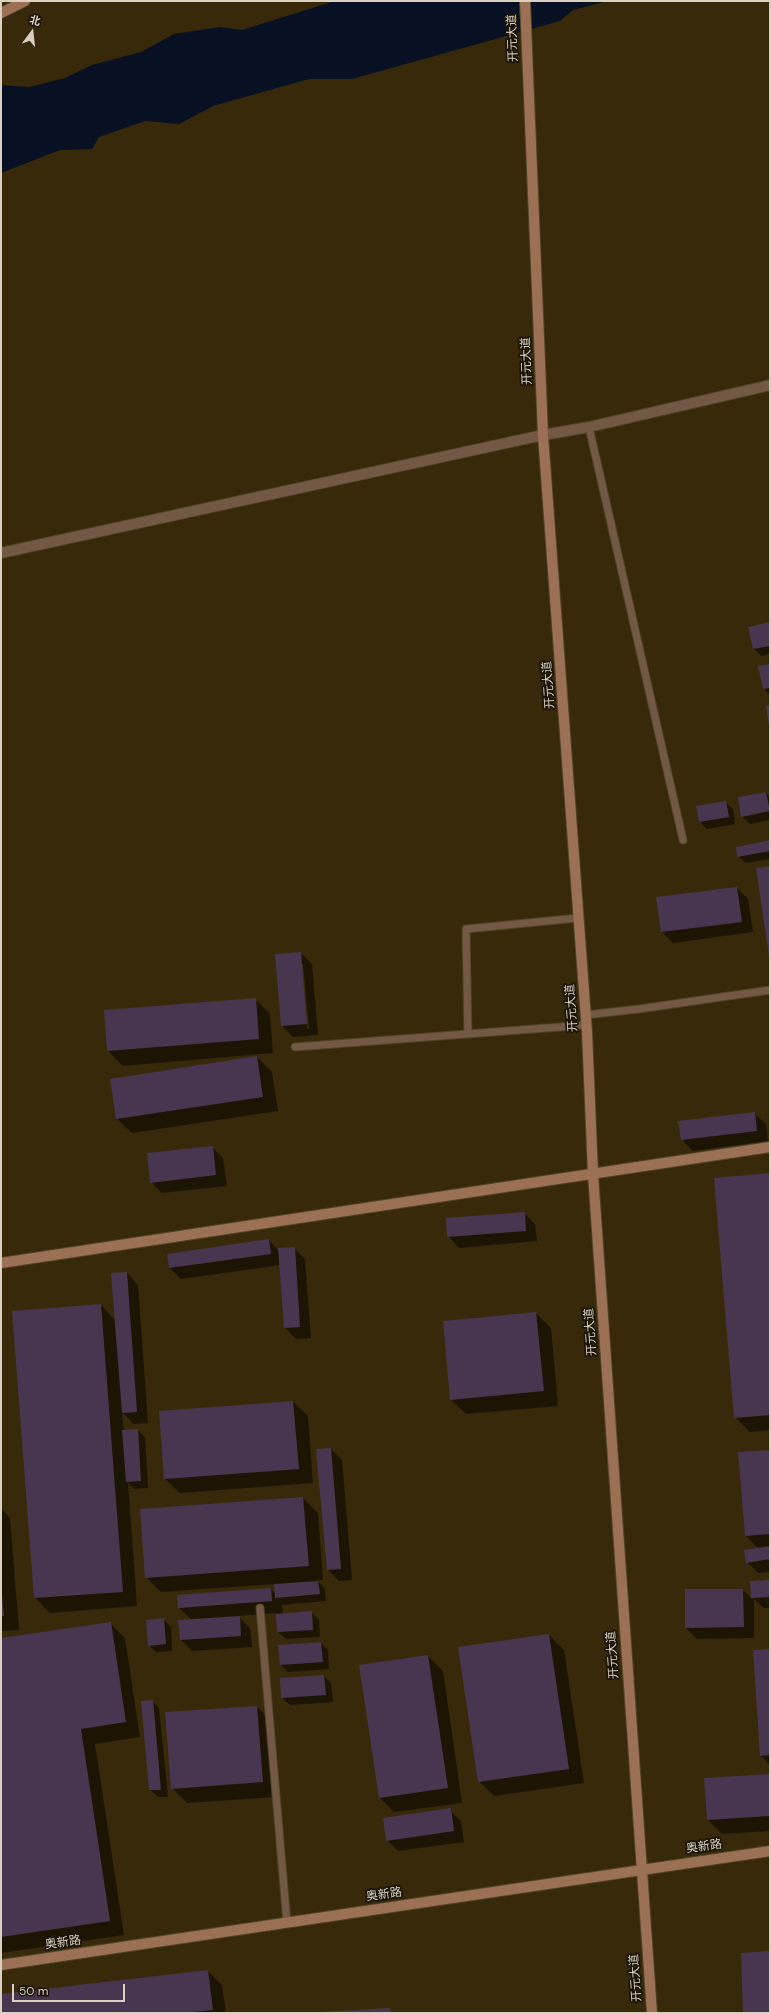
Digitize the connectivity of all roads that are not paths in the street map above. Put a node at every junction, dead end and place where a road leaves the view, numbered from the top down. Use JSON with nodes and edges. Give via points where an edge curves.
{"nodes":[{"id":1,"x":25,"y":1,"type":"edge"},
{"id":2,"x":525,"y":1,"type":"edge"},
{"id":3,"x":1,"y":13,"type":"edge"},
{"id":4,"x":770,"y":385,"type":"edge"},
{"id":5,"x":590,"y":427,"type":"junction"},
{"id":6,"x":544,"y":435,"type":"junction"},
{"id":7,"x":1,"y":553,"type":"edge"},
{"id":8,"x":683,"y":840,"type":"dead end"},
{"id":9,"x":578,"y":918,"type":"junction"},
{"id":10,"x":770,"y":990,"type":"edge"},
{"id":11,"x":586,"y":1020,"type":"junction"},
{"id":12,"x":468,"y":1034,"type":"junction"},
{"id":13,"x":295,"y":1047,"type":"dead end"},
{"id":14,"x":770,"y":1148,"type":"edge"},
{"id":15,"x":592,"y":1174,"type":"junction"},
{"id":16,"x":1,"y":1263,"type":"edge"},
{"id":17,"x":260,"y":1608,"type":"dead end"},
{"id":18,"x":770,"y":1851,"type":"edge"},
{"id":19,"x":287,"y":1922,"type":"junction"},
{"id":20,"x":1,"y":1965,"type":"edge"},
{"id":21,"x":652,"y":2013,"type":"edge"}],
"edges":[{"from":1,"to":3,"type":"street"},
{"from":2,"to":6,"type":"street","name":"开元大道"},
{"from":4,"to":5,"type":"street"},
{"from":5,"to":6,"type":"street"},
{"from":5,"to":8,"type":"lane"},
{"from":6,"to":7,"type":"street"},
{"from":6,"to":9,"type":"street","name":"开元大道"},
{"from":9,"to":11,"type":"street","name":"开元大道"},
{"from":9,"to":12,"type":"lane","via":[[466,929]]},
{"from":10,"to":11,"type":"lane","via":[[640,1009]]},
{"from":11,"to":12,"type":"lane"},
{"from":11,"to":15,"type":"street","name":"开元大道"},
{"from":12,"to":13,"type":"lane"},
{"from":14,"to":15,"type":"street"},
{"from":15,"to":16,"type":"street"},
{"from":15,"to":21,"type":"street","name":"开元大道"},
{"from":17,"to":19,"type":"lane"},
{"from":18,"to":19,"type":"street","name":"奥新路"},
{"from":19,"to":20,"type":"street","name":"奥新路"}]}
